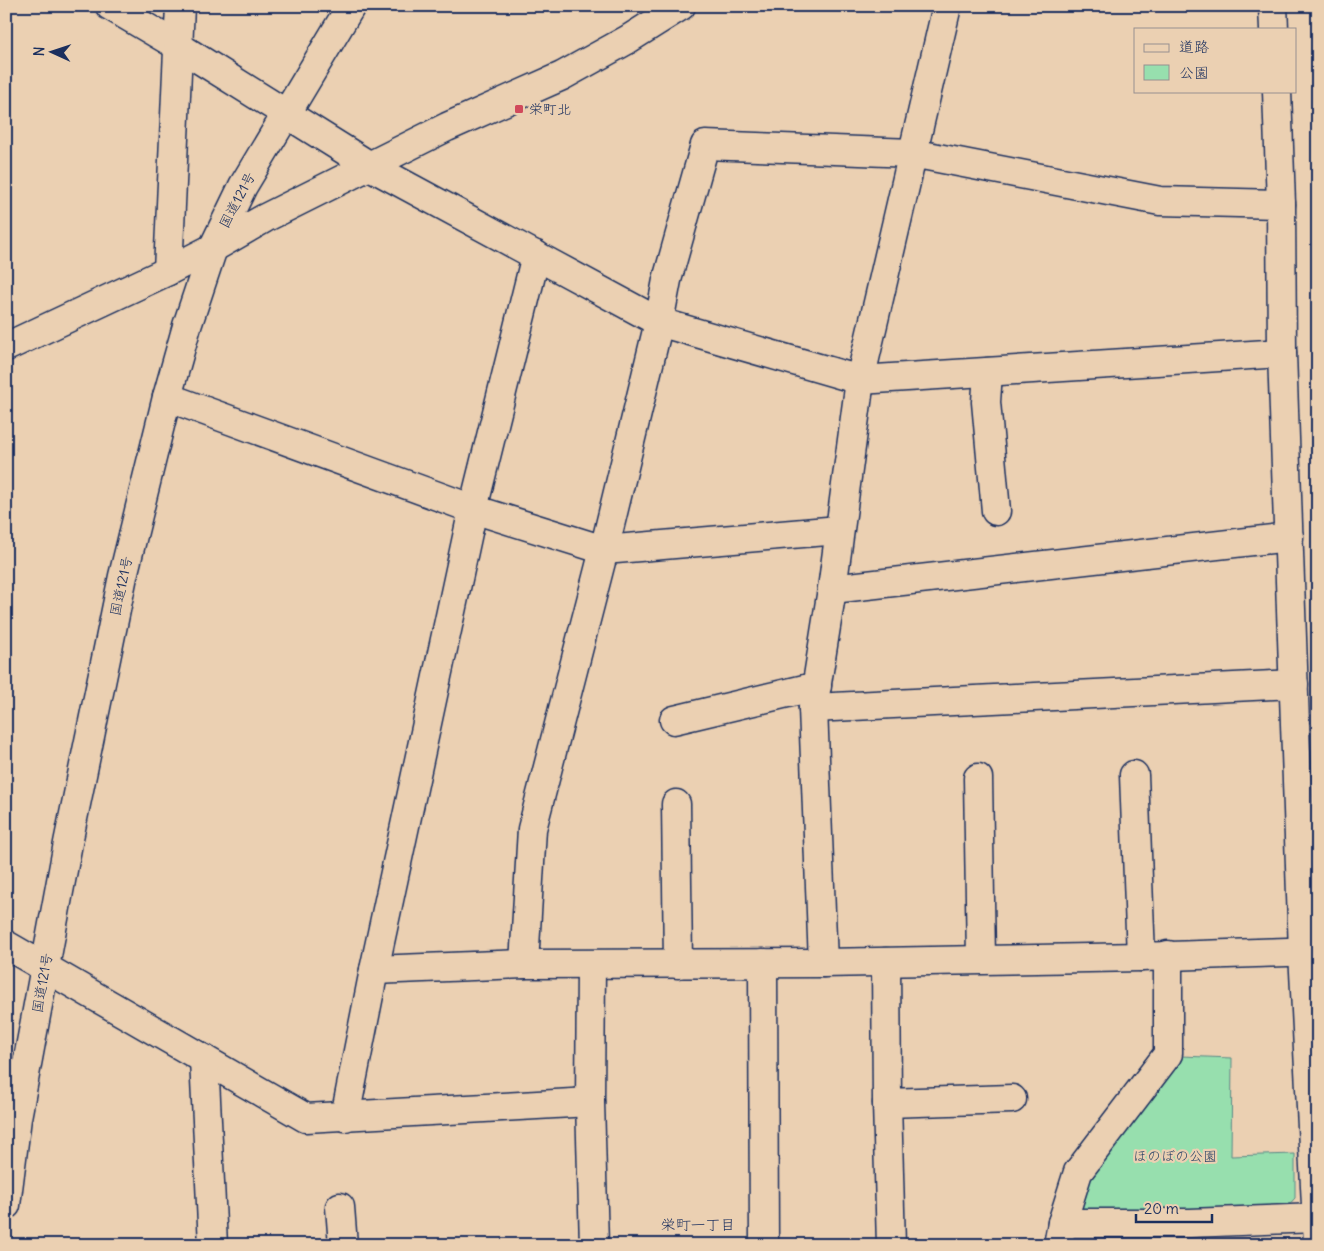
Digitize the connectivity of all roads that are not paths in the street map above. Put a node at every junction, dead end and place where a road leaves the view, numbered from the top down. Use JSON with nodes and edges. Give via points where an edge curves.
{"nodes":[{"id":1,"x":110,"y":6,"type":"edge"},
{"id":2,"x":180,"y":6,"type":"edge"},
{"id":3,"x":351,"y":6,"type":"edge"},
{"id":4,"x":681,"y":6,"type":"edge"},
{"id":5,"x":947,"y":6,"type":"edge"},
{"id":6,"x":1273,"y":6,"type":"edge"},
{"id":7,"x":1274,"y":28,"type":"edge"},
{"id":8,"x":178,"y":46,"type":"junction"},
{"id":9,"x":1276,"y":92,"type":"edge"},
{"id":10,"x":286,"y":114,"type":"junction"},
{"id":11,"x":912,"y":153,"type":"junction"},
{"id":12,"x":370,"y":166,"type":"junction"},
{"id":13,"x":1281,"y":204,"type":"junction"},
{"id":14,"x":213,"y":248,"type":"junction"},
{"id":15,"x":536,"y":255,"type":"junction"},
{"id":16,"x":168,"y":271,"type":"junction"},
{"id":17,"x":659,"y":322,"type":"junction"},
{"id":18,"x":6,"y":347,"type":"edge"},
{"id":19,"x":1282,"y":353,"type":"junction"},
{"id":20,"x":988,"y":372,"type":"junction"},
{"id":21,"x":860,"y":380,"type":"junction"},
{"id":22,"x":167,"y":397,"type":"junction"},
{"id":23,"x":473,"y":509,"type":"junction"},
{"id":24,"x":996,"y":511,"type":"dead end"},
{"id":25,"x":839,"y":530,"type":"junction"},
{"id":26,"x":1289,"y":537,"type":"junction"},
{"id":27,"x":604,"y":550,"type":"junction"},
{"id":28,"x":832,"y":589,"type":"junction"},
{"id":29,"x":1294,"y":684,"type":"junction"},
{"id":30,"x":815,"y":697,"type":"junction"},
{"id":31,"x":674,"y":720,"type":"dead end"},
{"id":32,"x":1134,"y":775,"type":"dead end"},
{"id":33,"x":978,"y":778,"type":"dead end"},
{"id":34,"x":676,"y":804,"type":"dead end"},
{"id":35,"x":6,"y":945,"type":"edge"},
{"id":36,"x":1310,"y":951,"type":"edge"},
{"id":37,"x":1168,"y":955,"type":"junction"},
{"id":38,"x":1140,"y":957,"type":"junction"},
{"id":39,"x":982,"y":959,"type":"junction"},
{"id":40,"x":886,"y":962,"type":"junction"},
{"id":41,"x":823,"y":963,"type":"junction"},
{"id":42,"x":524,"y":964,"type":"junction"},
{"id":43,"x":678,"y":964,"type":"junction"},
{"id":44,"x":763,"y":964,"type":"junction"},
{"id":45,"x":591,"y":965,"type":"junction"},
{"id":46,"x":45,"y":967,"type":"junction"},
{"id":47,"x":374,"y":970,"type":"junction"},
{"id":48,"x":204,"y":1059,"type":"junction"},
{"id":49,"x":1012,"y":1099,"type":"dead end"},
{"id":50,"x":590,"y":1102,"type":"junction"},
{"id":51,"x":887,"y":1103,"type":"junction"},
{"id":52,"x":345,"y":1117,"type":"junction"},
{"id":53,"x":6,"y":1205,"type":"edge"},
{"id":54,"x":340,"y":1207,"type":"dead end"},
{"id":55,"x":1317,"y":1218,"type":"edge"},
{"id":56,"x":1060,"y":1234,"type":"edge"},
{"id":57,"x":1190,"y":1234,"type":"edge"},
{"id":58,"x":1318,"y":1244,"type":"edge"},
{"id":59,"x":213,"y":1245,"type":"edge"},
{"id":60,"x":343,"y":1245,"type":"edge"},
{"id":61,"x":594,"y":1245,"type":"edge"},
{"id":62,"x":764,"y":1245,"type":"edge"},
{"id":63,"x":891,"y":1245,"type":"edge"}],
"edges":[{"from":1,"to":8,"type":"main road"},
{"from":2,"to":8,"type":"main road"},
{"from":3,"to":10,"type":"main road","name":"国道121号"},
{"from":4,"to":12,"type":"main road","via":[[562,76]]},
{"from":5,"to":11,"type":"main road"},
{"from":6,"to":7,"type":"main road"},
{"from":8,"to":10,"type":"main road"},
{"from":8,"to":16,"type":"main road"},
{"from":9,"to":13,"type":"main road"},
{"from":10,"to":12,"type":"main road"},
{"from":10,"to":14,"type":"main road","name":"国道121号","via":[[243,186]]},
{"from":11,"to":13,"type":"main road","via":[[1160,201]]},
{"from":11,"to":17,"type":"main road","via":[[705,145],[667,280]]},
{"from":11,"to":21,"type":"main road"},
{"from":12,"to":14,"type":"main road","via":[[265,218]]},
{"from":12,"to":15,"type":"main road"},
{"from":13,"to":19,"type":"main road"},
{"from":14,"to":16,"type":"main road"},
{"from":14,"to":22,"type":"main road","name":"国道121号","via":[[186,326]]},
{"from":15,"to":17,"type":"main road"},
{"from":15,"to":23,"type":"main road"},
{"from":16,"to":18,"type":"main road"},
{"from":17,"to":21,"type":"main road"},
{"from":17,"to":27,"type":"main road"},
{"from":19,"to":20,"type":"main road"},
{"from":19,"to":26,"type":"main road"},
{"from":20,"to":21,"type":"main road"},
{"from":20,"to":24,"type":"main road","via":[[986,402]]},
{"from":21,"to":25,"type":"main road"},
{"from":22,"to":23,"type":"main road"},
{"from":22,"to":46,"type":"main road","name":"国道121号","via":[[123,576]]},
{"from":23,"to":27,"type":"main road"},
{"from":23,"to":47,"type":"main road"},
{"from":25,"to":27,"type":"main road"},
{"from":25,"to":28,"type":"main road"},
{"from":26,"to":28,"type":"main road"},
{"from":26,"to":29,"type":"main road"},
{"from":27,"to":42,"type":"main road","via":[[532,829]]},
{"from":28,"to":30,"type":"main road"},
{"from":29,"to":30,"type":"main road"},
{"from":29,"to":36,"type":"main road"},
{"from":30,"to":31,"type":"main road"},
{"from":30,"to":41,"type":"main road"},
{"from":32,"to":38,"type":"main road"},
{"from":33,"to":39,"type":"main road"},
{"from":34,"to":43,"type":"main road"},
{"from":35,"to":46,"type":"main road"},
{"from":36,"to":37,"type":"main road"},
{"from":36,"to":55,"type":"main road"},
{"from":37,"to":38,"type":"main road"},
{"from":37,"to":56,"type":"main road","via":[[1168,1054],[1078,1172]]},
{"from":38,"to":39,"type":"main road"},
{"from":39,"to":40,"type":"main road"},
{"from":40,"to":41,"type":"main road"},
{"from":40,"to":51,"type":"main road"},
{"from":41,"to":44,"type":"main road"},
{"from":42,"to":45,"type":"main road"},
{"from":42,"to":47,"type":"main road"},
{"from":43,"to":44,"type":"main road"},
{"from":43,"to":45,"type":"main road"},
{"from":44,"to":62,"type":"main road"},
{"from":45,"to":50,"type":"main road"},
{"from":46,"to":48,"type":"main road"},
{"from":46,"to":53,"type":"main road","name":"国道121号","via":[[17,1118]]},
{"from":47,"to":52,"type":"main road"},
{"from":48,"to":52,"type":"main road","via":[[306,1118]]},
{"from":48,"to":59,"type":"main road"},
{"from":49,"to":51,"type":"main road"},
{"from":50,"to":52,"type":"main road"},
{"from":50,"to":61,"type":"main road"},
{"from":51,"to":63,"type":"main road"},
{"from":54,"to":60,"type":"main road"},
{"from":55,"to":57,"type":"main road"},
{"from":55,"to":58,"type":"main road"},
{"from":56,"to":57,"type":"main road"}]}
